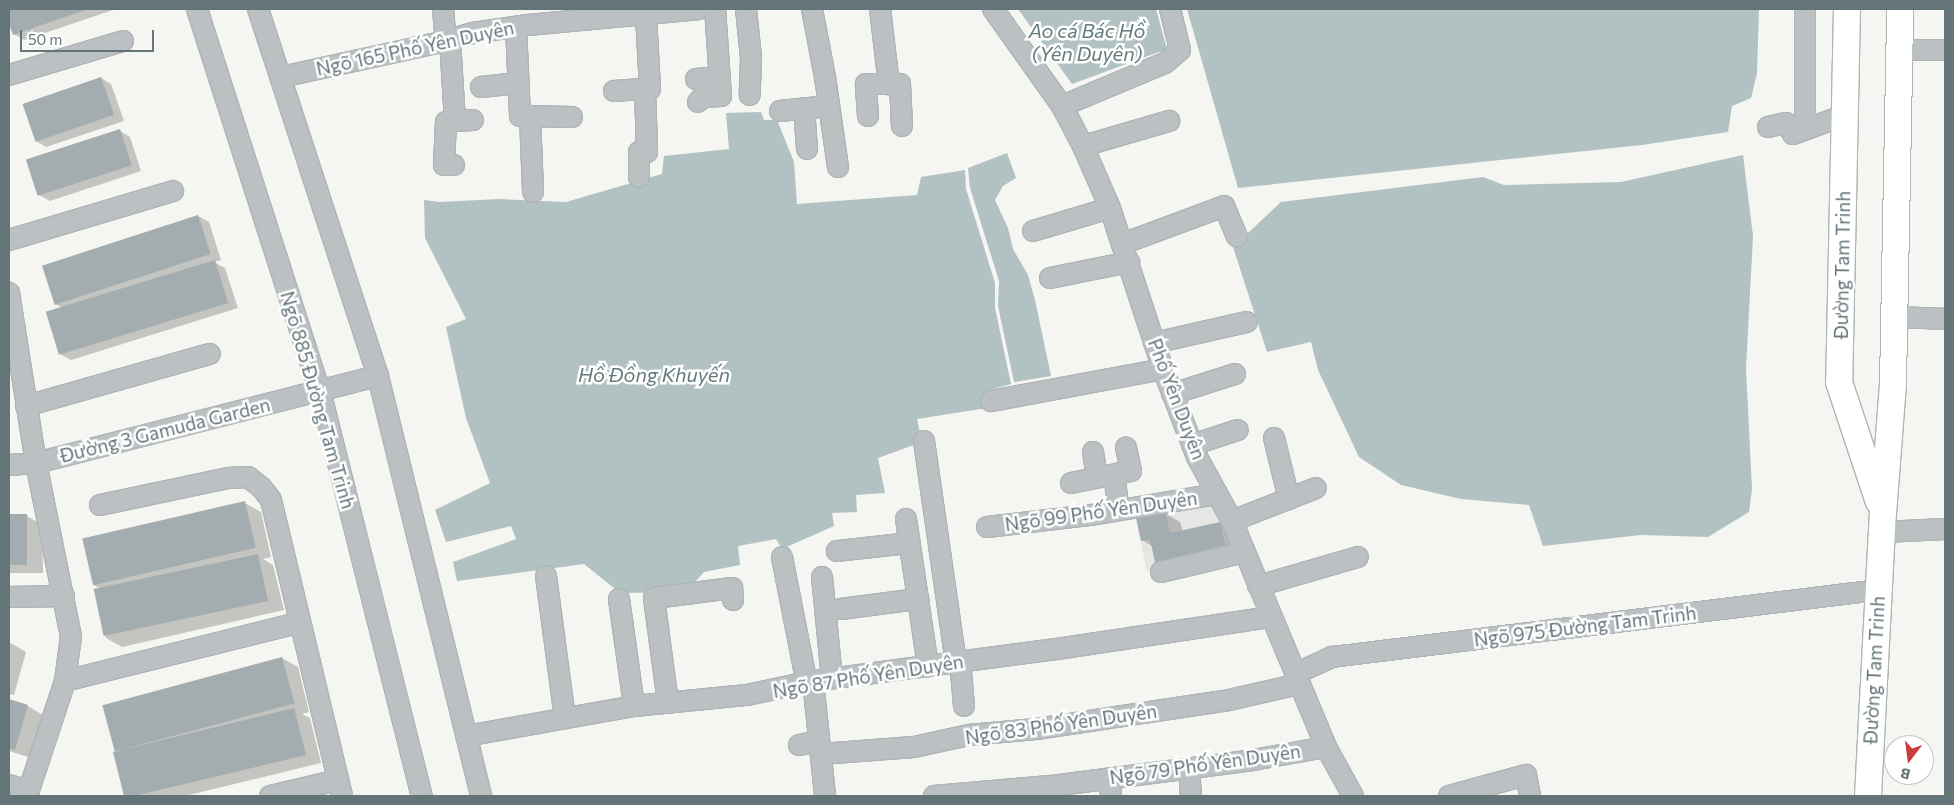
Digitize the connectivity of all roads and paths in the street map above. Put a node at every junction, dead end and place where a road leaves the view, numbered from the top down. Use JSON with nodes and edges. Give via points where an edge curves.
{"nodes":[{"id":1,"x":197,"y":9,"type":"edge"},
{"id":2,"x":258,"y":9,"type":"edge"},
{"id":3,"x":443,"y":9,"type":"edge"},
{"id":4,"x":698,"y":9,"type":"edge"},
{"id":5,"x":715,"y":9,"type":"edge"},
{"id":6,"x":746,"y":9,"type":"edge"},
{"id":7,"x":812,"y":9,"type":"edge"},
{"id":8,"x":880,"y":9,"type":"edge"},
{"id":9,"x":993,"y":9,"type":"edge"},
{"id":10,"x":1170,"y":9,"type":"edge"},
{"id":11,"x":1805,"y":9,"type":"edge"},
{"id":12,"x":1846,"y":9,"type":"edge"},
{"id":13,"x":1900,"y":9,"type":"edge"},
{"id":14,"x":676,"y":10,"type":"edge"},
{"id":15,"x":644,"y":12,"type":"edge"},
{"id":16,"x":611,"y":13,"type":"edge"},
{"id":17,"x":578,"y":15,"type":"edge"},
{"id":18,"x":516,"y":27,"type":"junction"},
{"id":19,"x":448,"y":40,"type":"junction"},
{"id":20,"x":123,"y":41,"type":"dead end"},
{"id":21,"x":1900,"y":50,"type":"junction"},
{"id":22,"x":1945,"y":50,"type":"edge"},
{"id":23,"x":9,"y":75,"type":"edge"},
{"id":24,"x":281,"y":77,"type":"junction"},
{"id":25,"x":720,"y":77,"type":"junction"},
{"id":26,"x":696,"y":79,"type":"dead end"},
{"id":27,"x":519,"y":83,"type":"junction"},
{"id":28,"x":890,"y":84,"type":"junction"},
{"id":29,"x":481,"y":87,"type":"dead end"},
{"id":30,"x":645,"y":89,"type":"junction"},
{"id":31,"x":614,"y":91,"type":"dead end"},
{"id":32,"x":750,"y":96,"type":"dead end"},
{"id":33,"x":698,"y":102,"type":"dead end"},
{"id":34,"x":829,"y":106,"type":"junction"},
{"id":35,"x":1062,"y":106,"type":"junction"},
{"id":36,"x":804,"y":108,"type":"junction"},
{"id":37,"x":780,"y":111,"type":"dead end"},
{"id":38,"x":1845,"y":115,"type":"junction"},
{"id":39,"x":530,"y":116,"type":"junction"},
{"id":40,"x":868,"y":116,"type":"dead end"},
{"id":41,"x":572,"y":117,"type":"dead end"},
{"id":42,"x":1168,"y":121,"type":"dead end"},
{"id":43,"x":902,"y":126,"type":"dead end"},
{"id":44,"x":1768,"y":127,"type":"dead end"},
{"id":45,"x":1805,"y":129,"type":"junction"},
{"id":46,"x":1082,"y":146,"type":"junction"},
{"id":47,"x":807,"y":149,"type":"dead end"},
{"id":48,"x":454,"y":165,"type":"dead end"},
{"id":49,"x":838,"y":168,"type":"dead end"},
{"id":50,"x":638,"y":177,"type":"dead end"},
{"id":51,"x":173,"y":191,"type":"dead end"},
{"id":52,"x":533,"y":192,"type":"dead end"},
{"id":53,"x":1110,"y":208,"type":"junction"},
{"id":54,"x":1033,"y":231,"type":"dead end"},
{"id":55,"x":1237,"y":236,"type":"dead end"},
{"id":56,"x":9,"y":240,"type":"edge"},
{"id":57,"x":1126,"y":253,"type":"junction"},
{"id":58,"x":1050,"y":278,"type":"dead end"},
{"id":59,"x":9,"y":292,"type":"edge"},
{"id":60,"x":1894,"y":316,"type":"junction"},
{"id":61,"x":1945,"y":319,"type":"edge"},
{"id":62,"x":1247,"y":322,"type":"dead end"},
{"id":63,"x":1154,"y":343,"type":"junction"},
{"id":64,"x":210,"y":354,"type":"dead end"},
{"id":65,"x":1163,"y":369,"type":"junction"},
{"id":66,"x":1235,"y":374,"type":"dead end"},
{"id":67,"x":378,"y":376,"type":"junction"},
{"id":68,"x":320,"y":391,"type":"junction"},
{"id":69,"x":1172,"y":394,"type":"junction"},
{"id":70,"x":990,"y":401,"type":"dead end"},
{"id":71,"x":26,"y":406,"type":"junction"},
{"id":72,"x":1238,"y":430,"type":"dead end"},
{"id":73,"x":1274,"y":438,"type":"dead end"},
{"id":74,"x":924,"y":441,"type":"dead end"},
{"id":75,"x":1192,"y":445,"type":"junction"},
{"id":76,"x":1126,"y":448,"type":"dead end"},
{"id":77,"x":1093,"y":452,"type":"dead end"},
{"id":78,"x":36,"y":463,"type":"junction"},
{"id":79,"x":9,"y":465,"type":"edge"},
{"id":80,"x":1105,"y":476,"type":"junction"},
{"id":81,"x":1071,"y":483,"type":"dead end"},
{"id":82,"x":1316,"y":488,"type":"dead end"},
{"id":83,"x":1216,"y":494,"type":"junction"},
{"id":84,"x":1289,"y":499,"type":"junction"},
{"id":85,"x":100,"y":505,"type":"dead end"},
{"id":86,"x":1119,"y":510,"type":"junction"},
{"id":87,"x":906,"y":519,"type":"dead end"},
{"id":88,"x":1232,"y":521,"type":"junction"},
{"id":89,"x":1883,"y":523,"type":"junction"},
{"id":90,"x":987,"y":527,"type":"dead end"},
{"id":91,"x":1945,"y":529,"type":"edge"},
{"id":92,"x":910,"y":544,"type":"junction"},
{"id":93,"x":837,"y":551,"type":"dead end"},
{"id":94,"x":1244,"y":552,"type":"junction"},
{"id":95,"x":782,"y":557,"type":"dead end"},
{"id":96,"x":1358,"y":557,"type":"dead end"},
{"id":97,"x":1161,"y":572,"type":"dead end"},
{"id":98,"x":546,"y":576,"type":"dead end"},
{"id":99,"x":822,"y":578,"type":"dead end"},
{"id":100,"x":1258,"y":586,"type":"junction"},
{"id":101,"x":1878,"y":590,"type":"junction"},
{"id":102,"x":64,"y":596,"type":"junction"},
{"id":103,"x":9,"y":597,"type":"edge"},
{"id":104,"x":619,"y":599,"type":"dead end"},
{"id":105,"x":918,"y":599,"type":"junction"},
{"id":106,"x":734,"y":600,"type":"dead end"},
{"id":107,"x":841,"y":609,"type":"dead end"},
{"id":108,"x":1270,"y":617,"type":"junction"},
{"id":109,"x":298,"y":623,"type":"junction"},
{"id":110,"x":958,"y":661,"type":"junction"},
{"id":111,"x":928,"y":666,"type":"junction"},
{"id":112,"x":1297,"y":679,"type":"junction"},
{"id":113,"x":65,"y":681,"type":"junction"},
{"id":114,"x":818,"y":681,"type":"junction"},
{"id":115,"x":668,"y":703,"type":"junction"},
{"id":116,"x":634,"y":706,"type":"junction"},
{"id":117,"x":964,"y":706,"type":"dead end"},
{"id":118,"x":565,"y":718,"type":"junction"},
{"id":119,"x":466,"y":736,"type":"junction"},
{"id":120,"x":799,"y":745,"type":"dead end"},
{"id":121,"x":1326,"y":747,"type":"junction"},
{"id":122,"x":820,"y":748,"type":"junction"},
{"id":123,"x":1189,"y":768,"type":"junction"},
{"id":124,"x":9,"y":785,"type":"edge"},
{"id":125,"x":1110,"y":787,"type":"edge"},
{"id":126,"x":340,"y":788,"type":"edge"},
{"id":127,"x":1059,"y":790,"type":"edge"},
{"id":128,"x":1032,"y":792,"type":"edge"},
{"id":129,"x":1008,"y":793,"type":"edge"},
{"id":130,"x":28,"y":794,"type":"edge"},
{"id":131,"x":270,"y":796,"type":"edge"},
{"id":132,"x":422,"y":796,"type":"edge"},
{"id":133,"x":481,"y":796,"type":"edge"},
{"id":134,"x":825,"y":796,"type":"edge"},
{"id":135,"x":934,"y":796,"type":"edge"},
{"id":136,"x":1191,"y":796,"type":"edge"},
{"id":137,"x":1353,"y":796,"type":"edge"},
{"id":138,"x":1450,"y":796,"type":"edge"},
{"id":139,"x":1530,"y":796,"type":"edge"},
{"id":140,"x":1868,"y":796,"type":"edge"}],
"edges":[{"from":1,"to":68,"type":"street","name":"Ngõ 885 Đường Tam Trinh"},
{"from":2,"to":24,"type":"street"},
{"from":3,"to":19,"type":"street"},
{"from":4,"to":14,"type":"street","name":"Ngõ 165 Phố Yên Duyên"},
{"from":5,"to":25,"type":"street"},
{"from":6,"to":32,"type":"street","via":[[751,57]]},
{"from":7,"to":34,"type":"street"},
{"from":8,"to":28,"type":"street","via":[[883,44],[876,48]]},
{"from":9,"to":35,"type":"street","name":"Phố Yên Duyên"},
{"from":10,"to":35,"type":"street","via":[[1180,50],[1165,62]]},
{"from":11,"to":45,"type":"street"},
{"from":12,"to":38,"type":"main road","name":"Đường Tam Trinh"},
{"from":13,"to":21,"type":"main road","name":"Đường Tam Trinh"},
{"from":14,"to":15,"type":"street","name":"Ngõ 165 Phố Yên Duyên"},
{"from":15,"to":16,"type":"street","name":"Ngõ 165 Phố Yên Duyên"},
{"from":15,"to":30,"type":"street","via":[[650,89]]},
{"from":16,"to":17,"type":"street","name":"Ngõ 165 Phố Yên Duyên"},
{"from":17,"to":18,"type":"street","name":"Ngõ 165 Phố Yên Duyên"},
{"from":18,"to":19,"type":"street","name":"Ngõ 165 Phố Yên Duyên","via":[[473,32]]},
{"from":18,"to":27,"type":"street"},
{"from":19,"to":24,"type":"street","name":"Ngõ 165 Phố Yên Duyên"},
{"from":19,"to":48,"type":"street","via":[[464,120],[446,122],[444,165]]},
{"from":20,"to":23,"type":"street"},
{"from":21,"to":22,"type":"street"},
{"from":21,"to":60,"type":"main road","name":"Đường Tam Trinh"},
{"from":24,"to":67,"type":"street"},
{"from":25,"to":26,"type":"street"},
{"from":25,"to":33,"type":"street","via":[[721,96],[703,97]]},
{"from":27,"to":29,"type":"street"},
{"from":27,"to":39,"type":"street","via":[[520,116]]},
{"from":28,"to":40,"type":"street","via":[[866,84]]},
{"from":28,"to":43,"type":"street","via":[[900,84]]},
{"from":30,"to":31,"type":"street"},
{"from":30,"to":50,"type":"street","via":[[647,152],[639,152]]},
{"from":34,"to":36,"type":"street"},
{"from":34,"to":49,"type":"street"},
{"from":35,"to":46,"type":"street","name":"Phố Yên Duyên"},
{"from":36,"to":37,"type":"street"},
{"from":36,"to":47,"type":"street"},
{"from":38,"to":45,"type":"street"},
{"from":38,"to":89,"type":"main road","name":"Đường Tam Trinh","via":[[1840,382]]},
{"from":39,"to":41,"type":"street"},
{"from":39,"to":52,"type":"street"},
{"from":42,"to":46,"type":"street"},
{"from":44,"to":45,"type":"street","via":[[1786,123],[1793,134]]},
{"from":46,"to":53,"type":"street","name":"Phố Yên Duyên"},
{"from":51,"to":56,"type":"street"},
{"from":53,"to":54,"type":"street"},
{"from":53,"to":57,"type":"street","name":"Phố Yên Duyên"},
{"from":55,"to":57,"type":"street","via":[[1224,206]]},
{"from":57,"to":58,"type":"street"},
{"from":57,"to":63,"type":"street","name":"Phố Yên Duyên"},
{"from":59,"to":71,"type":"street"},
{"from":60,"to":61,"type":"street"},
{"from":60,"to":89,"type":"main road","name":"Đường Tam Trinh","via":[[1893,383]]},
{"from":62,"to":63,"type":"street"},
{"from":63,"to":65,"type":"street","name":"Phố Yên Duyên"},
{"from":64,"to":71,"type":"street"},
{"from":65,"to":69,"type":"street","name":"Phố Yên Duyên"},
{"from":65,"to":70,"type":"street"},
{"from":66,"to":69,"type":"street"},
{"from":67,"to":68,"type":"street","name":"Đường 3 Gamuda Garden"},
{"from":67,"to":119,"type":"street"},
{"from":68,"to":78,"type":"street","name":"Đường 3 Gamuda Garden"},
{"from":68,"to":132,"type":"street","name":"Ngõ 885 Đường Tam Trinh"},
{"from":69,"to":75,"type":"street","name":"Phố Yên Duyên"},
{"from":71,"to":78,"type":"street"},
{"from":72,"to":75,"type":"street"},
{"from":73,"to":84,"type":"street"},
{"from":74,"to":110,"type":"street"},
{"from":75,"to":83,"type":"street","name":"Phố Yên Duyên"},
{"from":76,"to":80,"type":"street","via":[[1131,472]]},
{"from":77,"to":80,"type":"street"},
{"from":78,"to":79,"type":"street","name":"Đường 3 Gamuda Garden"},
{"from":78,"to":102,"type":"street"},
{"from":80,"to":81,"type":"street"},
{"from":80,"to":86,"type":"street"},
{"from":82,"to":84,"type":"street"},
{"from":83,"to":86,"type":"street","name":"Ngõ 99 Phố Yên Duyên"},
{"from":83,"to":88,"type":"street","name":"Phố Yên Duyên"},
{"from":84,"to":88,"type":"street"},
{"from":85,"to":109,"type":"street","via":[[228,478],[248,477],[270,500]]},
{"from":86,"to":90,"type":"street","name":"Ngõ 99 Phố Yên Duyên"},
{"from":87,"to":92,"type":"street"},
{"from":88,"to":94,"type":"street","name":"Phố Yên Duyên"},
{"from":89,"to":91,"type":"street"},
{"from":89,"to":101,"type":"main road","name":"Đường Tam Trinh"},
{"from":92,"to":93,"type":"street"},
{"from":92,"to":105,"type":"street"},
{"from":94,"to":97,"type":"street"},
{"from":94,"to":100,"type":"street","name":"Phố Yên Duyên"},
{"from":95,"to":114,"type":"street"},
{"from":96,"to":100,"type":"street"},
{"from":98,"to":118,"type":"street"},
{"from":99,"to":114,"type":"street"},
{"from":100,"to":108,"type":"street","name":"Phố Yên Duyên"},
{"from":101,"to":112,"type":"street","name":"Ngõ 975 Đường Tam Trinh","via":[[1332,657]]},
{"from":101,"to":140,"type":"main road","name":"Đường Tam Trinh"},
{"from":102,"to":103,"type":"street"},
{"from":102,"to":113,"type":"street","via":[[71,636]]},
{"from":104,"to":116,"type":"street"},
{"from":105,"to":107,"type":"street"},
{"from":105,"to":111,"type":"street"},
{"from":106,"to":115,"type":"street","via":[[732,588],[654,598]]},
{"from":108,"to":110,"type":"street","name":"Ngõ 87 Phố Yên Duyên"},
{"from":108,"to":112,"type":"street","name":"Phố Yên Duyên"},
{"from":109,"to":113,"type":"street"},
{"from":109,"to":126,"type":"street"},
{"from":110,"to":111,"type":"street","name":"Ngõ 87 Phố Yên Duyên"},
{"from":110,"to":117,"type":"street"},
{"from":111,"to":114,"type":"street","name":"Ngõ 87 Phố Yên Duyên"},
{"from":112,"to":121,"type":"street","name":"Phố Yên Duyên"},
{"from":112,"to":122,"type":"street","name":"Ngõ 83 Phố Yên Duyên","via":[[1228,700],[968,736],[914,747]]},
{"from":113,"to":130,"type":"street"},
{"from":114,"to":115,"type":"street","name":"Ngõ 87 Phố Yên Duyên","via":[[747,695]]},
{"from":114,"to":122,"type":"street"},
{"from":115,"to":116,"type":"street","name":"Ngõ 87 Phố Yên Duyên"},
{"from":116,"to":118,"type":"street","name":"Ngõ 87 Phố Yên Duyên"},
{"from":118,"to":119,"type":"street","name":"Ngõ 87 Phố Yên Duyên"},
{"from":119,"to":133,"type":"street"},
{"from":120,"to":122,"type":"street","name":"Ngõ 83 Phố Yên Duyên"},
{"from":121,"to":123,"type":"street","name":"Ngõ 79 Phố Yên Duyên"},
{"from":121,"to":137,"type":"street","name":"Phố Yên Duyên"},
{"from":122,"to":134,"type":"street"},
{"from":123,"to":125,"type":"street","name":"Ngõ 79 Phố Yên Duyên"},
{"from":123,"to":136,"type":"street"},
{"from":124,"to":130,"type":"street"},
{"from":125,"to":127,"type":"street","name":"Ngõ 79 Phố Yên Duyên"},
{"from":126,"to":131,"type":"street"},
{"from":127,"to":128,"type":"street","name":"Ngõ 79 Phố Yên Duyên"},
{"from":128,"to":129,"type":"street","name":"Ngõ 79 Phố Yên Duyên"},
{"from":129,"to":135,"type":"street","name":"Ngõ 79 Phố Yên Duyên"},
{"from":138,"to":139,"type":"street","via":[[1526,775]]}]}
